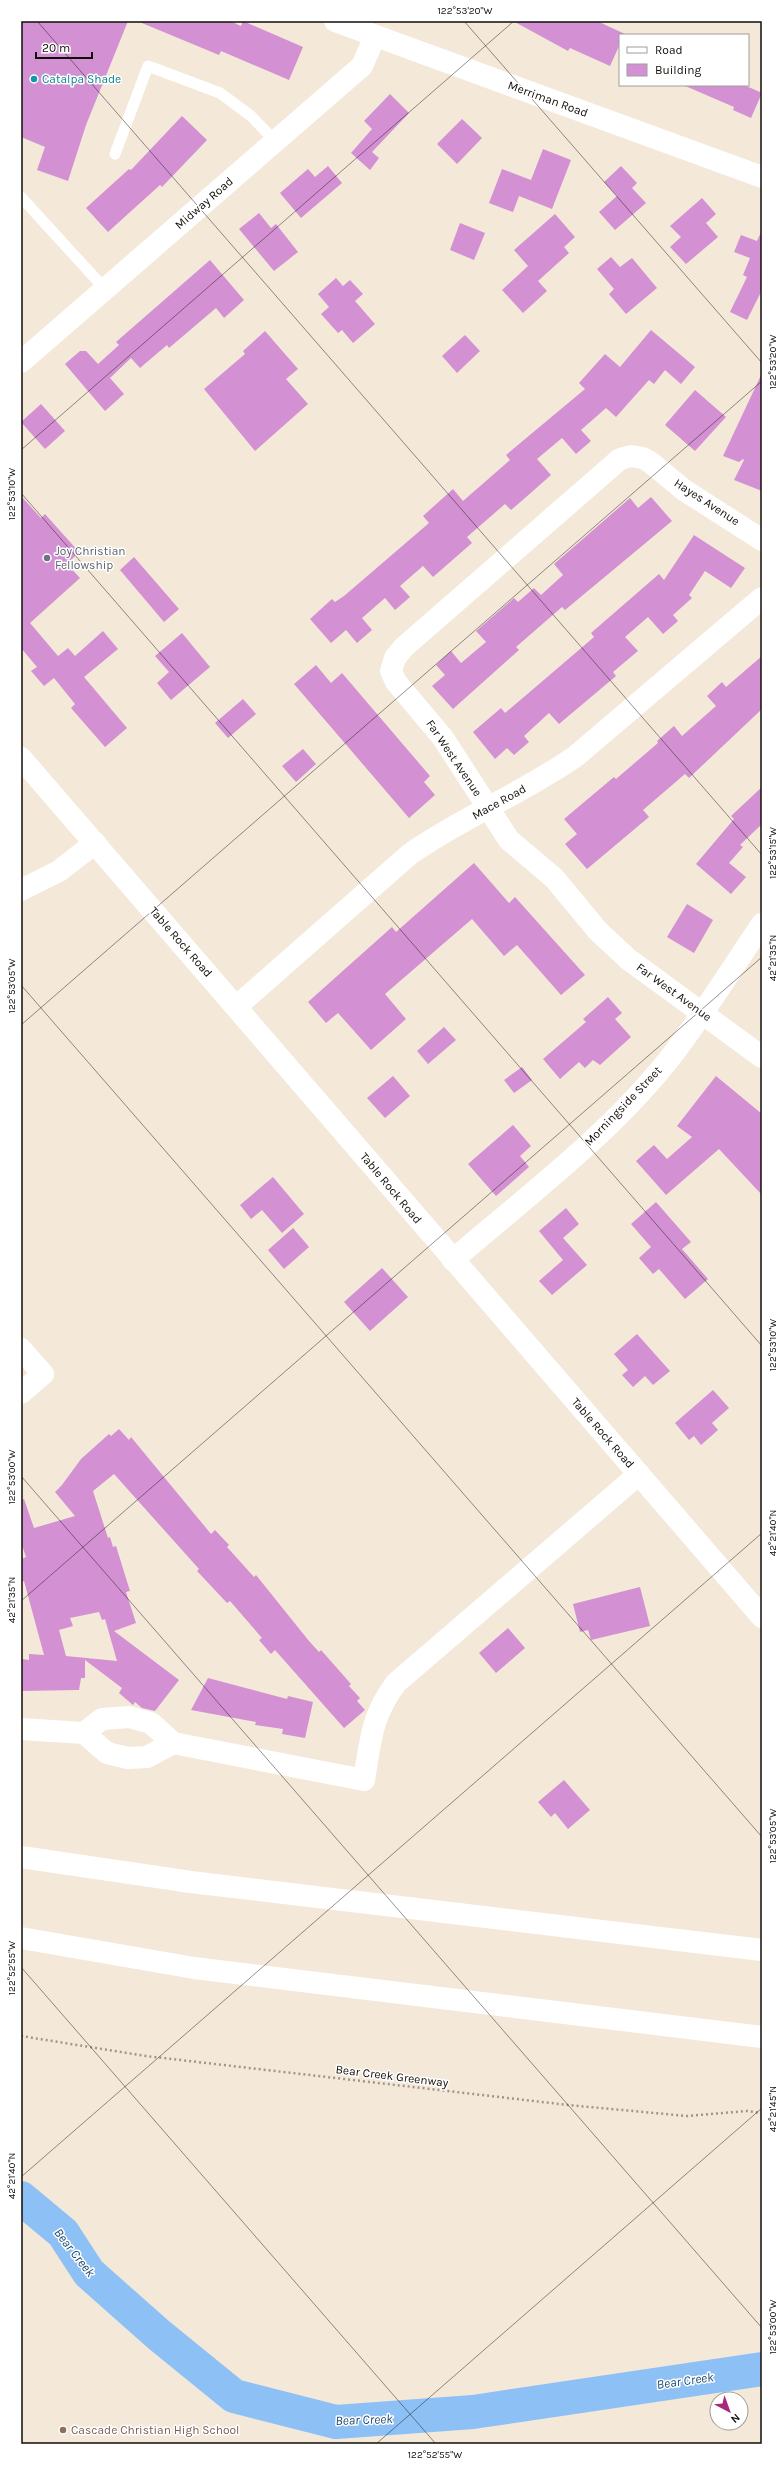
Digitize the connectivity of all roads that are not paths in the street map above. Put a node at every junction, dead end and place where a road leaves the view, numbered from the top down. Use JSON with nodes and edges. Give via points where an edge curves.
{"nodes":[{"id":1,"x":335,"y":21,"type":"edge"},
{"id":2,"x":366,"y":29,"type":"edge"},
{"id":3,"x":275,"y":142,"type":"junction"},
{"id":4,"x":115,"y":154,"type":"dead end"},
{"id":5,"x":762,"y":177,"type":"edge"},
{"id":6,"x":21,"y":197,"type":"edge"},
{"id":7,"x":105,"y":289,"type":"junction"},
{"id":8,"x":21,"y":362,"type":"edge"},
{"id":9,"x":631,"y":456,"type":"joint"},
{"id":10,"x":762,"y":540,"type":"edge"},
{"id":11,"x":762,"y":598,"type":"edge"},
{"id":12,"x":21,"y":758,"type":"edge"},
{"id":13,"x":487,"y":809,"type":"junction"},
{"id":14,"x":95,"y":844,"type":"junction"},
{"id":15,"x":21,"y":890,"type":"edge"},
{"id":16,"x":762,"y":924,"type":"edge"},
{"id":17,"x":237,"y":1006,"type":"junction"},
{"id":18,"x":702,"y":1013,"type":"junction"},
{"id":19,"x":762,"y":1057,"type":"edge"},
{"id":20,"x":453,"y":1260,"type":"junction"},
{"id":21,"x":21,"y":1348,"type":"edge"},
{"id":22,"x":21,"y":1393,"type":"edge"},
{"id":23,"x":639,"y":1474,"type":"junction"},
{"id":24,"x":762,"y":1617,"type":"edge"},
{"id":25,"x":21,"y":1729,"type":"edge"},
{"id":26,"x":84,"y":1733,"type":"junction"},
{"id":27,"x":173,"y":1743,"type":"junction"},
{"id":28,"x":21,"y":1857,"type":"edge"},
{"id":29,"x":21,"y":1938,"type":"edge"},
{"id":30,"x":762,"y":1950,"type":"edge"},
{"id":31,"x":762,"y":2037,"type":"edge"}],
"edges":[{"from":1,"to":2,"type":"main road","name":"Merriman Road"},
{"from":2,"to":3,"type":"main road","name":"Midway Road","via":[[362,66]]},
{"from":2,"to":5,"type":"main road","name":"Merriman Road"},
{"from":3,"to":4,"type":"lane","via":[[250,116],[220,93],[148,66]]},
{"from":3,"to":7,"type":"main road","name":"Midway Road"},
{"from":6,"to":7,"type":"lane"},
{"from":7,"to":8,"type":"main road","name":"Midway Road"},
{"from":9,"to":10,"type":"main road","name":"Hayes Avenue","via":[[650,462],[684,490]]},
{"from":9,"to":13,"type":"main road","name":"Far West Avenue","via":[[620,459],[395,658],[391,671],[396,682],[443,738]]},
{"from":11,"to":13,"type":"main road","name":"Mace Road","via":[[576,756],[550,775]]},
{"from":12,"to":14,"type":"main road","name":"Table Rock Road"},
{"from":13,"to":17,"type":"main road","name":"Mace Road","via":[[436,836],[410,854]]},
{"from":13,"to":18,"type":"main road","name":"Far West Avenue","via":[[509,840],[554,878],[598,931],[628,959]]},
{"from":14,"to":15,"type":"main road","via":[[59,871]]},
{"from":14,"to":17,"type":"main road","name":"Table Rock Road"},
{"from":16,"to":18,"type":"main road","name":"Morningside Street"},
{"from":17,"to":20,"type":"main road","name":"Table Rock Road"},
{"from":18,"to":19,"type":"main road","name":"Far West Avenue"},
{"from":18,"to":20,"type":"main road","name":"Morningside Street","via":[[672,1054],[599,1133]]},
{"from":20,"to":23,"type":"main road","name":"Table Rock Road"},
{"from":21,"to":22,"type":"main road","via":[[43,1374]]},
{"from":23,"to":24,"type":"main road","name":"Table Rock Road"},
{"from":23,"to":27,"type":"main road","via":[[396,1683],[382,1703],[373,1726],[364,1780]]},
{"from":25,"to":26,"type":"main road"},
{"from":26,"to":27,"type":"main road","via":[[107,1753],[128,1758],[147,1757]]},
{"from":26,"to":27,"type":"main road","via":[[102,1719],[129,1717],[151,1723]]},
{"from":28,"to":30,"type":"main road","via":[[199,1883]]},
{"from":29,"to":31,"type":"main road","via":[[194,1968]]}]}
